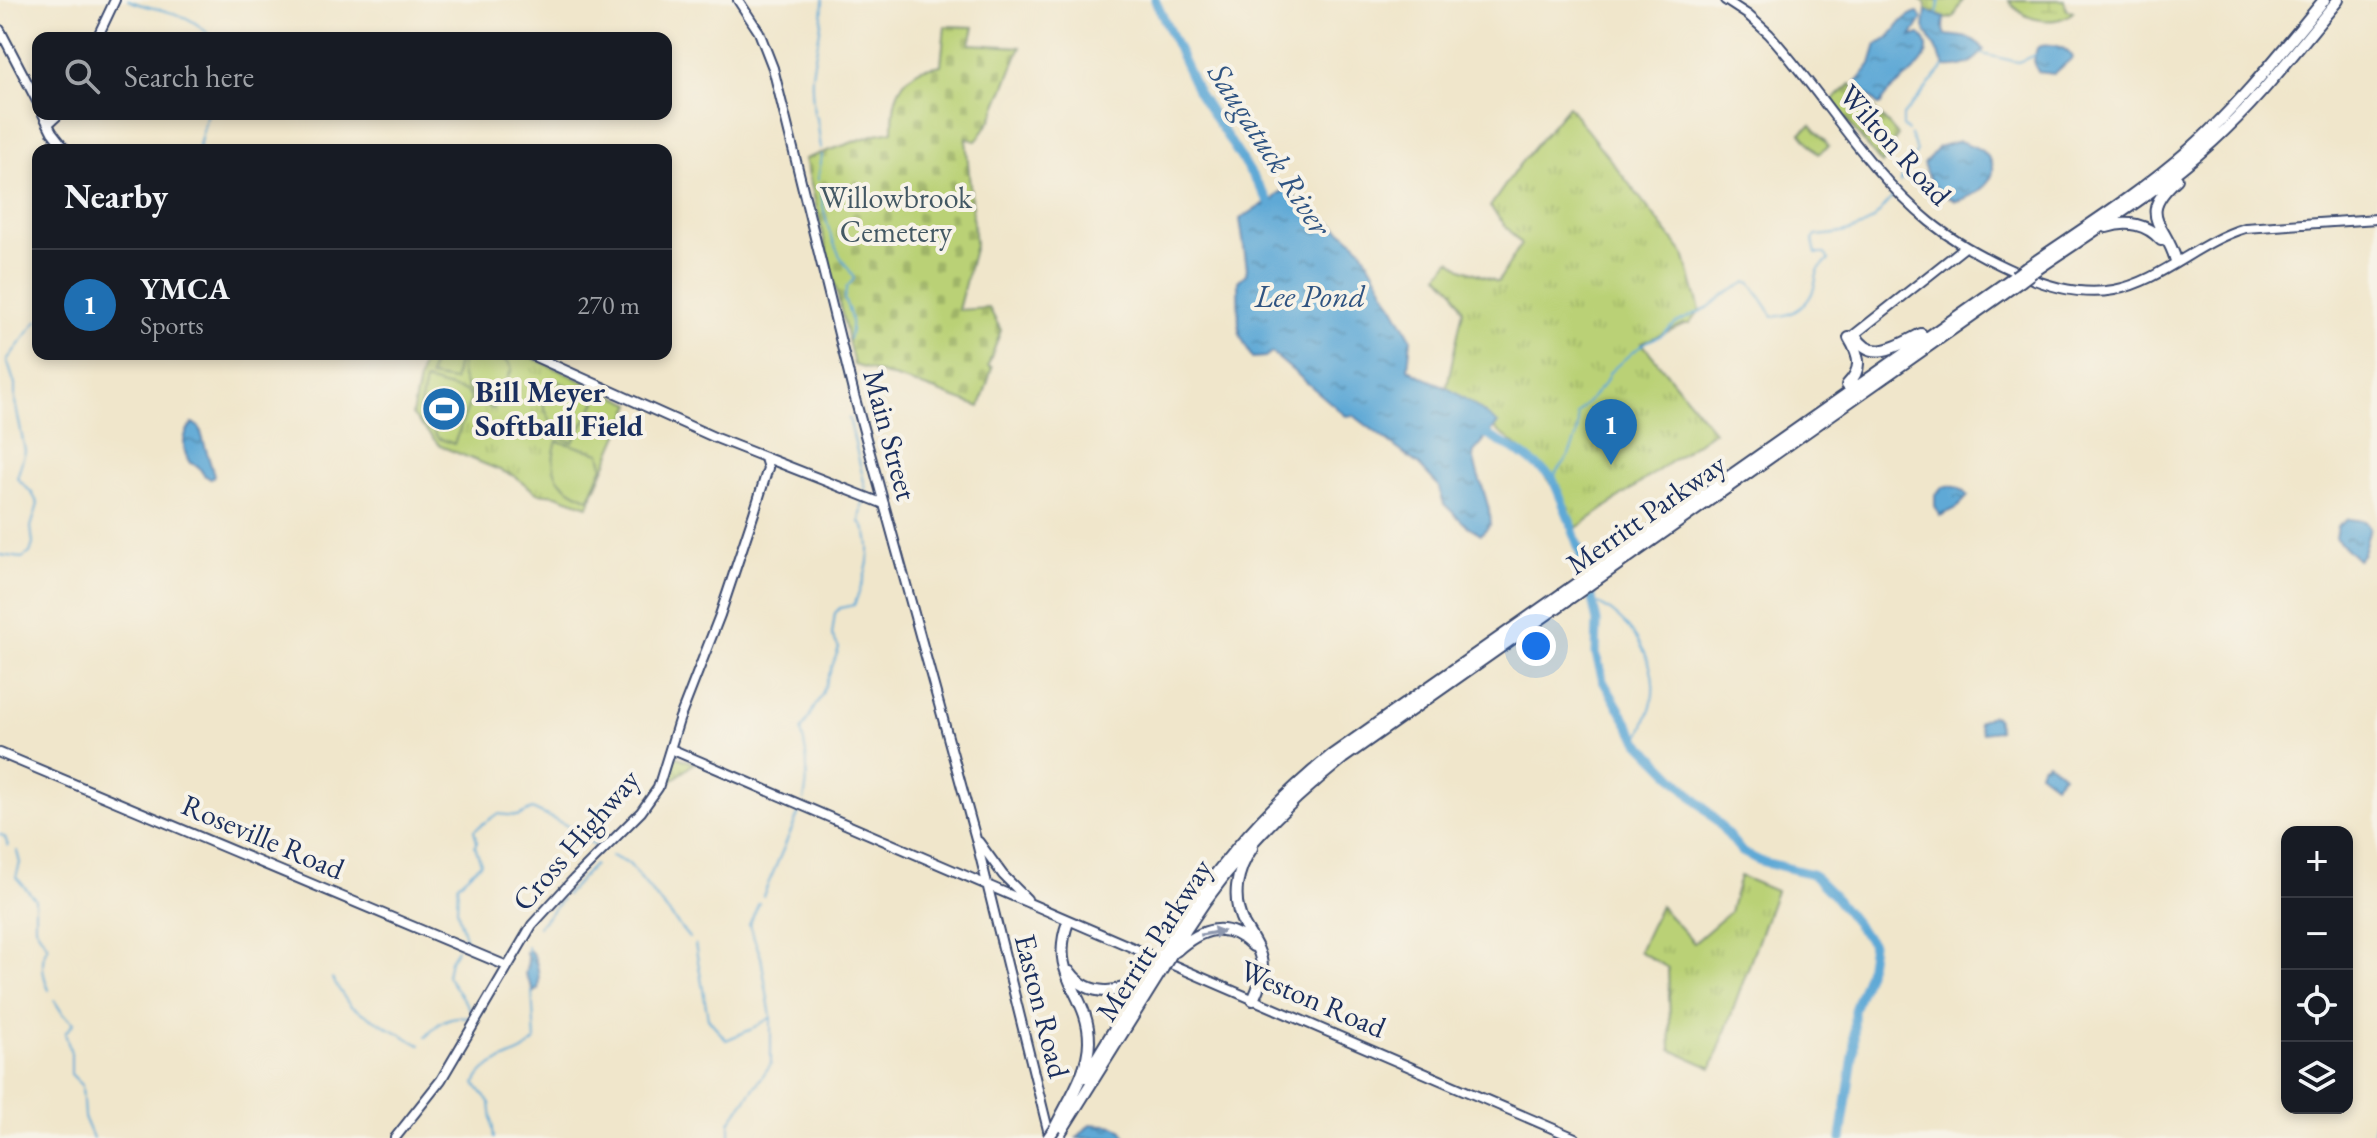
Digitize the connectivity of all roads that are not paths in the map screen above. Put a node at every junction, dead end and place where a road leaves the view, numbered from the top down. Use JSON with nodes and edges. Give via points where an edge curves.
{"nodes":[{"id":1,"x":115,"y":0,"type":"edge"},
{"id":2,"x":738,"y":0,"type":"edge"},
{"id":3,"x":1725,"y":0,"type":"edge"},
{"id":4,"x":2324,"y":0,"type":"edge"},
{"id":5,"x":2338,"y":0,"type":"edge"},
{"id":6,"x":0,"y":30,"type":"edge"},
{"id":7,"x":100,"y":32,"type":"edge"},
{"id":8,"x":32,"y":91,"type":"edge"},
{"id":9,"x":2251,"y":104,"type":"junction"},
{"id":10,"x":46,"y":120,"type":"edge"},
{"id":11,"x":52,"y":120,"type":"edge"},
{"id":12,"x":48,"y":124,"type":"junction"},
{"id":13,"x":62,"y":144,"type":"edge"},
{"id":14,"x":2377,"y":219,"type":"edge"},
{"id":15,"x":1965,"y":247,"type":"junction"},
{"id":16,"x":2061,"y":253,"type":"junction"},
{"id":17,"x":2176,"y":261,"type":"junction"},
{"id":18,"x":2030,"y":270,"type":"junction"},
{"id":19,"x":2018,"y":278,"type":"junction"},
{"id":20,"x":1965,"y":310,"type":"junction"},
{"id":21,"x":1852,"y":336,"type":"junction"},
{"id":22,"x":543,"y":360,"type":"edge"},
{"id":23,"x":1770,"y":446,"type":"junction"},
{"id":24,"x":765,"y":458,"type":"junction"},
{"id":25,"x":884,"y":504,"type":"junction"},
{"id":26,"x":1610,"y":564,"type":"junction"},
{"id":27,"x":1564,"y":596,"type":"junction"},
{"id":28,"x":671,"y":749,"type":"junction"},
{"id":29,"x":0,"y":753,"type":"edge"},
{"id":30,"x":1298,"y":796,"type":"junction"},
{"id":31,"x":976,"y":839,"type":"junction"},
{"id":32,"x":987,"y":886,"type":"junction"},
{"id":33,"x":1032,"y":904,"type":"junction"},
{"id":34,"x":1068,"y":922,"type":"junction"},
{"id":35,"x":1257,"y":950,"type":"junction"},
{"id":36,"x":1062,"y":956,"type":"junction"},
{"id":37,"x":1162,"y":960,"type":"junction"},
{"id":38,"x":507,"y":966,"type":"junction"},
{"id":39,"x":1253,"y":1000,"type":"junction"},
{"id":40,"x":1052,"y":1135,"type":"edge"},
{"id":41,"x":395,"y":1138,"type":"edge"},
{"id":42,"x":1575,"y":1138,"type":"edge"}],
"edges":[{"from":1,"to":7,"type":"main road"},
{"from":2,"to":25,"type":"main road","name":"Main Street","via":[[759,32],[773,68]]},
{"from":3,"to":15,"type":"main road","name":"Wilton Road","via":[[1775,41],[1897,191]]},
{"from":4,"to":18,"type":"highway","name":"Merritt Parkway","via":[[2257,81],[2187,152]]},
{"from":5,"to":9,"type":"highway","name":"Merritt Parkway"},
{"from":6,"to":8,"type":"main road"},
{"from":9,"to":16,"type":"highway","name":"Merritt Parkway","via":[[2180,170]]},
{"from":9,"to":17,"type":"highway","via":[[2160,198],[2157,224]]},
{"from":10,"to":12,"type":"main road"},
{"from":11,"to":12,"type":"main road"},
{"from":12,"to":13,"type":"main road"},
{"from":14,"to":17,"type":"main road","name":"Wilton Road","via":[[2245,228]]},
{"from":15,"to":17,"type":"main road","name":"Wilton Road","via":[[2047,285],[2089,292],[2132,285]]},
{"from":15,"to":21,"type":"main road"},
{"from":16,"to":17,"type":"highway","via":[[2108,227],[2131,223],[2151,230]]},
{"from":16,"to":18,"type":"highway","name":"Merritt Parkway"},
{"from":18,"to":19,"type":"highway","name":"Merritt Parkway","bridge":true},
{"from":19,"to":20,"type":"highway","name":"Merritt Parkway"},
{"from":19,"to":26,"type":"highway","name":"Merritt Parkway"},
{"from":20,"to":21,"type":"highway","via":[[1884,351],[1866,349]]},
{"from":20,"to":23,"type":"highway","name":"Merritt Parkway"},
{"from":21,"to":23,"type":"highway","via":[[1859,357],[1857,374]]},
{"from":22,"to":24,"type":"main road"},
{"from":23,"to":26,"type":"highway","name":"Merritt Parkway"},
{"from":24,"to":25,"type":"main road"},
{"from":24,"to":28,"type":"main road","name":"Cross Highway","via":[[768,468],[750,528]]},
{"from":25,"to":31,"type":"main road","name":"Main Street"},
{"from":26,"to":27,"type":"highway","name":"Merritt Parkway"},
{"from":27,"to":30,"type":"highway","name":"Merritt Parkway"},
{"from":27,"to":37,"type":"highway","name":"Merritt Parkway","via":[[1309,773],[1234,848],[1200,892]]},
{"from":28,"to":32,"type":"main road","name":"Weston Road"},
{"from":28,"to":38,"type":"main road","name":"Cross Highway","via":[[648,803],[542,913]]},
{"from":29,"to":38,"type":"main road","name":"Roseville Road"},
{"from":30,"to":35,"type":"highway","via":[[1253,846],[1240,870],[1237,904]]},
{"from":30,"to":37,"type":"highway","name":"Merritt Parkway","via":[[1226,871]]},
{"from":31,"to":32,"type":"main road","name":"Main Street"},
{"from":31,"to":33,"type":"main road","name":"Weston Road"},
{"from":32,"to":33,"type":"main road","name":"Weston Road"},
{"from":32,"to":40,"type":"main road","name":"Easton Road"},
{"from":33,"to":34,"type":"main road","name":"Weston Road"},
{"from":34,"to":36,"type":"highway"},
{"from":34,"to":39,"type":"main road","name":"Weston Road"},
{"from":37,"to":35,"type":"highway","one_way":true,"via":[[1193,938],[1216,930],[1236,933]]},
{"from":35,"to":39,"type":"highway","via":[[1262,974]]},
{"from":36,"to":37,"type":"highway","via":[[1077,981],[1098,991],[1130,985]]},
{"from":36,"to":40,"type":"highway","via":[[1089,1039],[1084,1067]]},
{"from":37,"to":40,"type":"highway","name":"Merritt Parkway"},
{"from":38,"to":41,"type":"main road","name":"Cross Highway","via":[[441,1080]]},
{"from":39,"to":42,"type":"main road","name":"Weston Road"}]}
